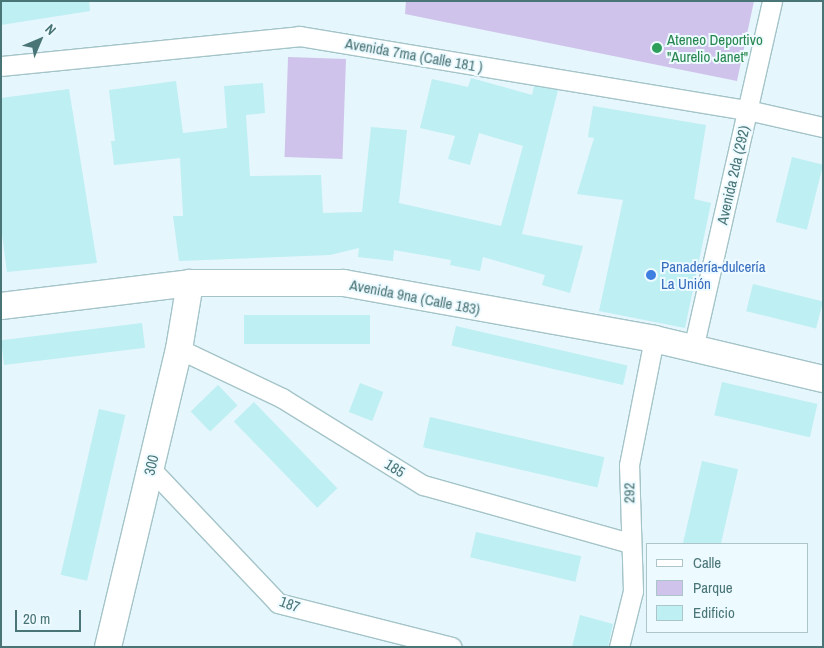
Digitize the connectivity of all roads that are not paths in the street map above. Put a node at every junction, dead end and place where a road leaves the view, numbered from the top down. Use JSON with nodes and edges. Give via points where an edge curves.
{"nodes":[{"id":1,"x":772,"y":1,"type":"edge"},
{"id":2,"x":1,"y":66,"type":"edge"},
{"id":3,"x":748,"y":110,"type":"junction"},
{"id":4,"x":823,"y":127,"type":"edge"},
{"id":5,"x":190,"y":283,"type":"junction"},
{"id":6,"x":1,"y":306,"type":"edge"},
{"id":7,"x":654,"y":339,"type":"junction"},
{"id":8,"x":693,"y":349,"type":"junction"},
{"id":9,"x":179,"y":350,"type":"junction"},
{"id":10,"x":823,"y":379,"type":"edge"},
{"id":11,"x":150,"y":468,"type":"junction"},
{"id":12,"x":629,"y":543,"type":"junction"},
{"id":13,"x":108,"y":647,"type":"edge"},
{"id":14,"x":452,"y":647,"type":"edge"},
{"id":15,"x":619,"y":647,"type":"edge"}],
"edges":[{"from":1,"to":3,"type":"street","name":"Avenida 2da (292)"},
{"from":2,"to":3,"type":"street","name":"Avenida 7ma (Calle 181 )","via":[[299,36]]},
{"from":3,"to":4,"type":"street","name":"Avenida 7ma (Calle 181 )"},
{"from":3,"to":8,"type":"street","name":"Avenida 2da (292)"},
{"from":5,"to":6,"type":"street","name":"Avenida 9na (Calle 183)"},
{"from":5,"to":7,"type":"street","name":"Avenida 9na (Calle 183)","via":[[344,283]]},
{"from":5,"to":9,"type":"street","name":"300"},
{"from":7,"to":8,"type":"street","name":"Avenida 9na (Calle 183)"},
{"from":7,"to":12,"type":"street","name":"292","via":[[629,465]]},
{"from":8,"to":10,"type":"street","name":"Avenida 9na (Calle 183)"},
{"from":9,"to":11,"type":"street","name":"300"},
{"from":9,"to":12,"type":"street","name":"185","via":[[282,398],[424,485]]},
{"from":11,"to":13,"type":"street","name":"300"},
{"from":11,"to":14,"type":"street","name":"187","via":[[278,603]]},
{"from":12,"to":15,"type":"street","name":"292","via":[[633,591]]}]}
